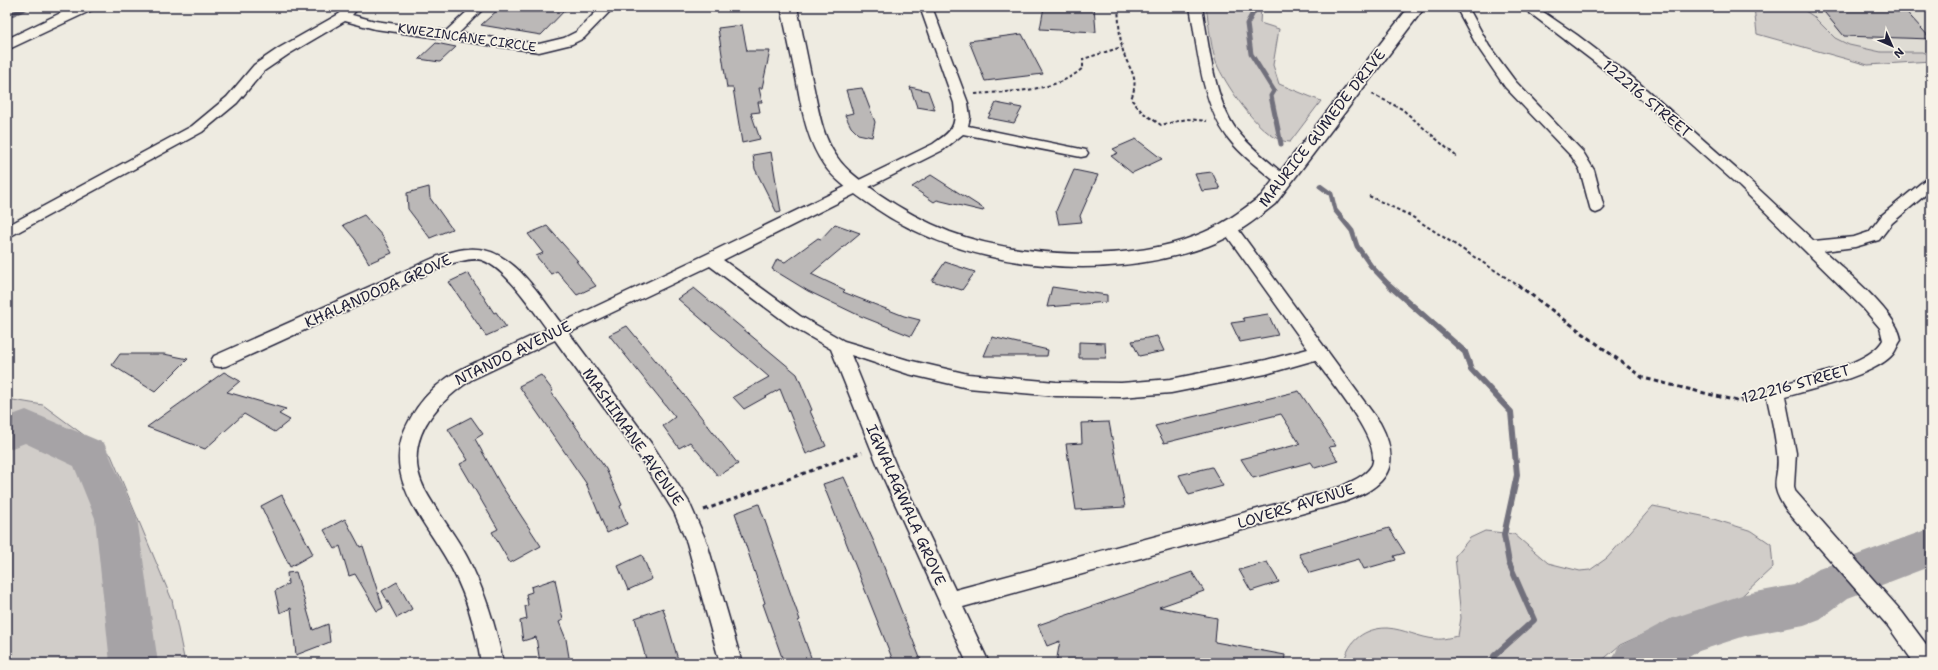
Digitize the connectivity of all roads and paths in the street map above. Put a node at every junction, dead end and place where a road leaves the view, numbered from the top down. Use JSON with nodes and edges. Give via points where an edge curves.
{"nodes":[{"id":1,"x":86,"y":7,"type":"edge"},
{"id":2,"x":479,"y":7,"type":"edge"},
{"id":3,"x":608,"y":7,"type":"edge"},
{"id":4,"x":790,"y":7,"type":"edge"},
{"id":5,"x":926,"y":7,"type":"edge"},
{"id":6,"x":1118,"y":7,"type":"edge"},
{"id":7,"x":1196,"y":7,"type":"edge"},
{"id":8,"x":1417,"y":7,"type":"edge"},
{"id":9,"x":1462,"y":7,"type":"edge"},
{"id":10,"x":1528,"y":7,"type":"edge"},
{"id":11,"x":347,"y":13,"type":"edge"},
{"id":12,"x":449,"y":35,"type":"junction"},
{"id":13,"x":7,"y":45,"type":"edge"},
{"id":14,"x":1122,"y":47,"type":"junction"},
{"id":15,"x":1356,"y":86,"type":"junction"},
{"id":16,"x":959,"y":96,"type":"junction"},
{"id":17,"x":1223,"y":120,"type":"junction"},
{"id":18,"x":960,"y":129,"type":"junction"},
{"id":19,"x":1081,"y":153,"type":"dead end"},
{"id":20,"x":1457,"y":157,"type":"dead end"},
{"id":21,"x":1282,"y":180,"type":"junction"},
{"id":22,"x":1931,"y":182,"type":"edge"},
{"id":23,"x":857,"y":186,"type":"junction"},
{"id":24,"x":1369,"y":196,"type":"dead end"},
{"id":25,"x":1596,"y":208,"type":"dead end"},
{"id":26,"x":1230,"y":229,"type":"junction"},
{"id":27,"x":7,"y":233,"type":"edge"},
{"id":28,"x":1809,"y":247,"type":"junction"},
{"id":29,"x":711,"y":259,"type":"junction"},
{"id":30,"x":558,"y":331,"type":"junction"},
{"id":31,"x":838,"y":345,"type":"junction"},
{"id":32,"x":1320,"y":352,"type":"junction"},
{"id":33,"x":220,"y":362,"type":"dead end"},
{"id":34,"x":1775,"y":393,"type":"junction"},
{"id":35,"x":879,"y":446,"type":"junction"},
{"id":36,"x":686,"y":517,"type":"junction"},
{"id":37,"x":950,"y":601,"type":"junction"},
{"id":38,"x":492,"y":663,"type":"edge"},
{"id":39,"x":731,"y":663,"type":"edge"},
{"id":40,"x":978,"y":663,"type":"edge"},
{"id":41,"x":1927,"y":663,"type":"edge"}],
"edges":[{"from":1,"to":13,"type":"main road"},
{"from":2,"to":12,"type":"street"},
{"from":3,"to":12,"type":"street","name":"KWEZINCANE CIRCLE","via":[[580,36],[553,46],[527,48]]},
{"from":4,"to":23,"type":"street","name":"MAURICE GUMEDE DRIVE","via":[[817,135],[828,156]]},
{"from":5,"to":16,"type":"street"},
{"from":6,"to":14,"type":"path"},
{"from":7,"to":17,"type":"street","via":[[1216,102]]},
{"from":8,"to":15,"type":"street","name":"MAURICE GUMEDE DRIVE"},
{"from":9,"to":25,"type":"street","via":[[1483,46],[1510,84],[1578,155],[1587,170]]},
{"from":10,"to":28,"type":"street","name":"122216 STREET","via":[[1633,85],[1745,184]]},
{"from":11,"to":12,"type":"street","name":"KWEZINCANE CIRCLE","via":[[375,25]]},
{"from":11,"to":27,"type":"street","via":[[270,59],[251,76],[232,100],[197,130]]},
{"from":14,"to":16,"type":"path","via":[[1083,59],[1083,68],[1075,75],[1044,88]]},
{"from":14,"to":17,"type":"path","via":[[1128,66],[1134,71],[1137,87],[1131,99],[1142,112],[1161,125],[1186,119]]},
{"from":15,"to":20,"type":"path","via":[[1402,109]]},
{"from":15,"to":21,"type":"street","name":"MAURICE GUMEDE DRIVE"},
{"from":16,"to":18,"type":"street","via":[[963,117]]},
{"from":17,"to":21,"type":"street","via":[[1248,151]]},
{"from":18,"to":19,"type":"street"},
{"from":18,"to":23,"type":"street","name":"NTANDO AVENUE","via":[[938,147]]},
{"from":21,"to":26,"type":"street","name":"MAURICE GUMEDE DRIVE","via":[[1259,209]]},
{"from":22,"to":28,"type":"street","via":[[1887,219],[1874,236],[1855,242]]},
{"from":23,"to":26,"type":"street","name":"MAURICE GUMEDE DRIVE","via":[[891,211],[952,240],[989,250],[1032,257],[1098,260],[1131,257],[1197,243]]},
{"from":23,"to":29,"type":"street","name":"NTANDO AVENUE"},
{"from":24,"to":34,"type":"path","name":"122216 STREET","via":[[1411,216],[1507,277],[1643,378],[1737,401]]},
{"from":26,"to":32,"type":"street","name":"LOVERS AVENUE"},
{"from":28,"to":34,"type":"street","name":"122216 STREET","via":[[1880,314],[1893,339],[1882,354],[1847,372]]},
{"from":29,"to":30,"type":"street","name":"NTANDO AVENUE"},
{"from":29,"to":31,"type":"street","via":[[794,320]]},
{"from":30,"to":33,"type":"street","name":"KHALANDODA GROVE","via":[[505,267],[485,255],[468,254],[438,262]]},
{"from":30,"to":36,"type":"street","name":"MASHIMANE AVENUE","via":[[646,451]]},
{"from":30,"to":38,"type":"street","name":"NTANDO AVENUE","via":[[449,384],[422,413],[411,436],[409,473],[416,491],[459,561],[476,595],[487,630]]},
{"from":31,"to":32,"type":"street","via":[[908,367],[968,381],[1056,389],[1121,390],[1171,386],[1266,367]]},
{"from":31,"to":35,"type":"street","name":"IGWALAGWALA GROVE"},
{"from":32,"to":37,"type":"street","name":"LOVERS AVENUE","via":[[1374,428],[1383,458],[1373,479],[1344,494]]},
{"from":34,"to":41,"type":"street","via":[[1787,453],[1784,486],[1786,494],[1895,619]]},
{"from":35,"to":36,"type":"path"},
{"from":35,"to":37,"type":"street","name":"IGWALAGWALA GROVE"},
{"from":36,"to":39,"type":"street","name":"MASHIMANE AVENUE","via":[[706,571]]},
{"from":37,"to":40,"type":"street","name":"IGWALAGWALA GROVE"}]}
